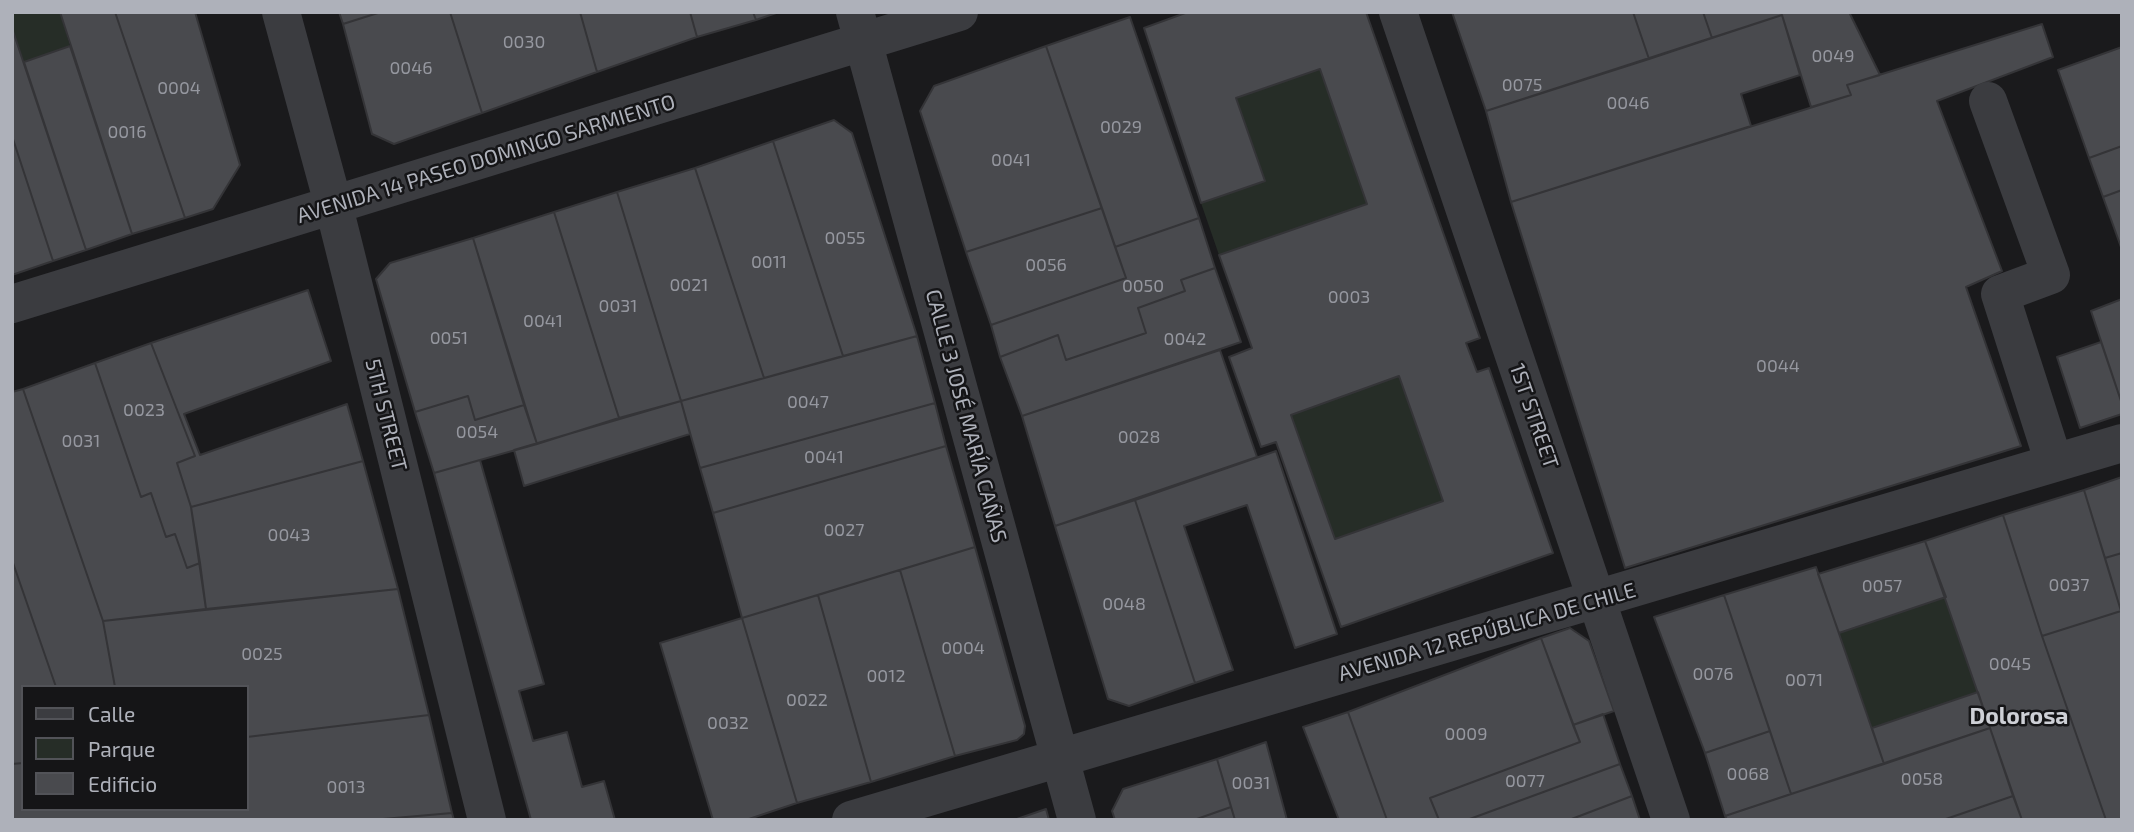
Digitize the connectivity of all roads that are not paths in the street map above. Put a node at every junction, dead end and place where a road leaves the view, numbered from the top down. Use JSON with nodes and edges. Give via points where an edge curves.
{"nodes":[{"id":1,"x":281,"y":12,"type":"edge"},
{"id":2,"x":959,"y":12,"type":"edge"},
{"id":3,"x":1398,"y":12,"type":"edge"},
{"id":4,"x":860,"y":27,"type":"edge"},
{"id":5,"x":1987,"y":101,"type":"dead end"},
{"id":6,"x":334,"y":206,"type":"junction"},
{"id":7,"x":12,"y":304,"type":"edge"},
{"id":8,"x":2122,"y":443,"type":"edge"},
{"id":9,"x":2054,"y":463,"type":"junction"},
{"id":10,"x":1595,"y":600,"type":"junction"},
{"id":11,"x":1059,"y":757,"type":"junction"},
{"id":12,"x":487,"y":820,"type":"edge"},
{"id":13,"x":851,"y":820,"type":"edge"},
{"id":14,"x":1077,"y":820,"type":"edge"},
{"id":15,"x":1671,"y":820,"type":"edge"}],
"edges":[{"from":1,"to":6,"type":"street","name":"5TH STREET"},
{"from":2,"to":4,"type":"street","name":"AVENIDA 14 PASEO DOMINGO SARMIENTO"},
{"from":3,"to":10,"type":"street","name":"1ST STREET"},
{"from":4,"to":6,"type":"street","name":"AVENIDA 14 PASEO DOMINGO SARMIENTO"},
{"from":4,"to":11,"type":"street","name":"CALLE 3 JOSÉ MARÍA CAÑAS"},
{"from":5,"to":9,"type":"street","via":[[2051,275],[2000,294]]},
{"from":6,"to":7,"type":"street","name":"AVENIDA 14 PASEO DOMINGO SARMIENTO"},
{"from":6,"to":12,"type":"street","name":"5TH STREET"},
{"from":8,"to":9,"type":"street","name":"AVENIDA 12 REPÚBLICA DE CHILE"},
{"from":9,"to":10,"type":"street","name":"AVENIDA 12 REPÚBLICA DE CHILE"},
{"from":10,"to":11,"type":"street","name":"AVENIDA 12 REPÚBLICA DE CHILE"},
{"from":10,"to":15,"type":"street","name":"1ST STREET"},
{"from":11,"to":13,"type":"street","name":"AVENIDA 12 REPÚBLICA DE CHILE"},
{"from":11,"to":14,"type":"street","name":"CALLE 3 JOSÉ MARÍA CAÑAS"}]}
